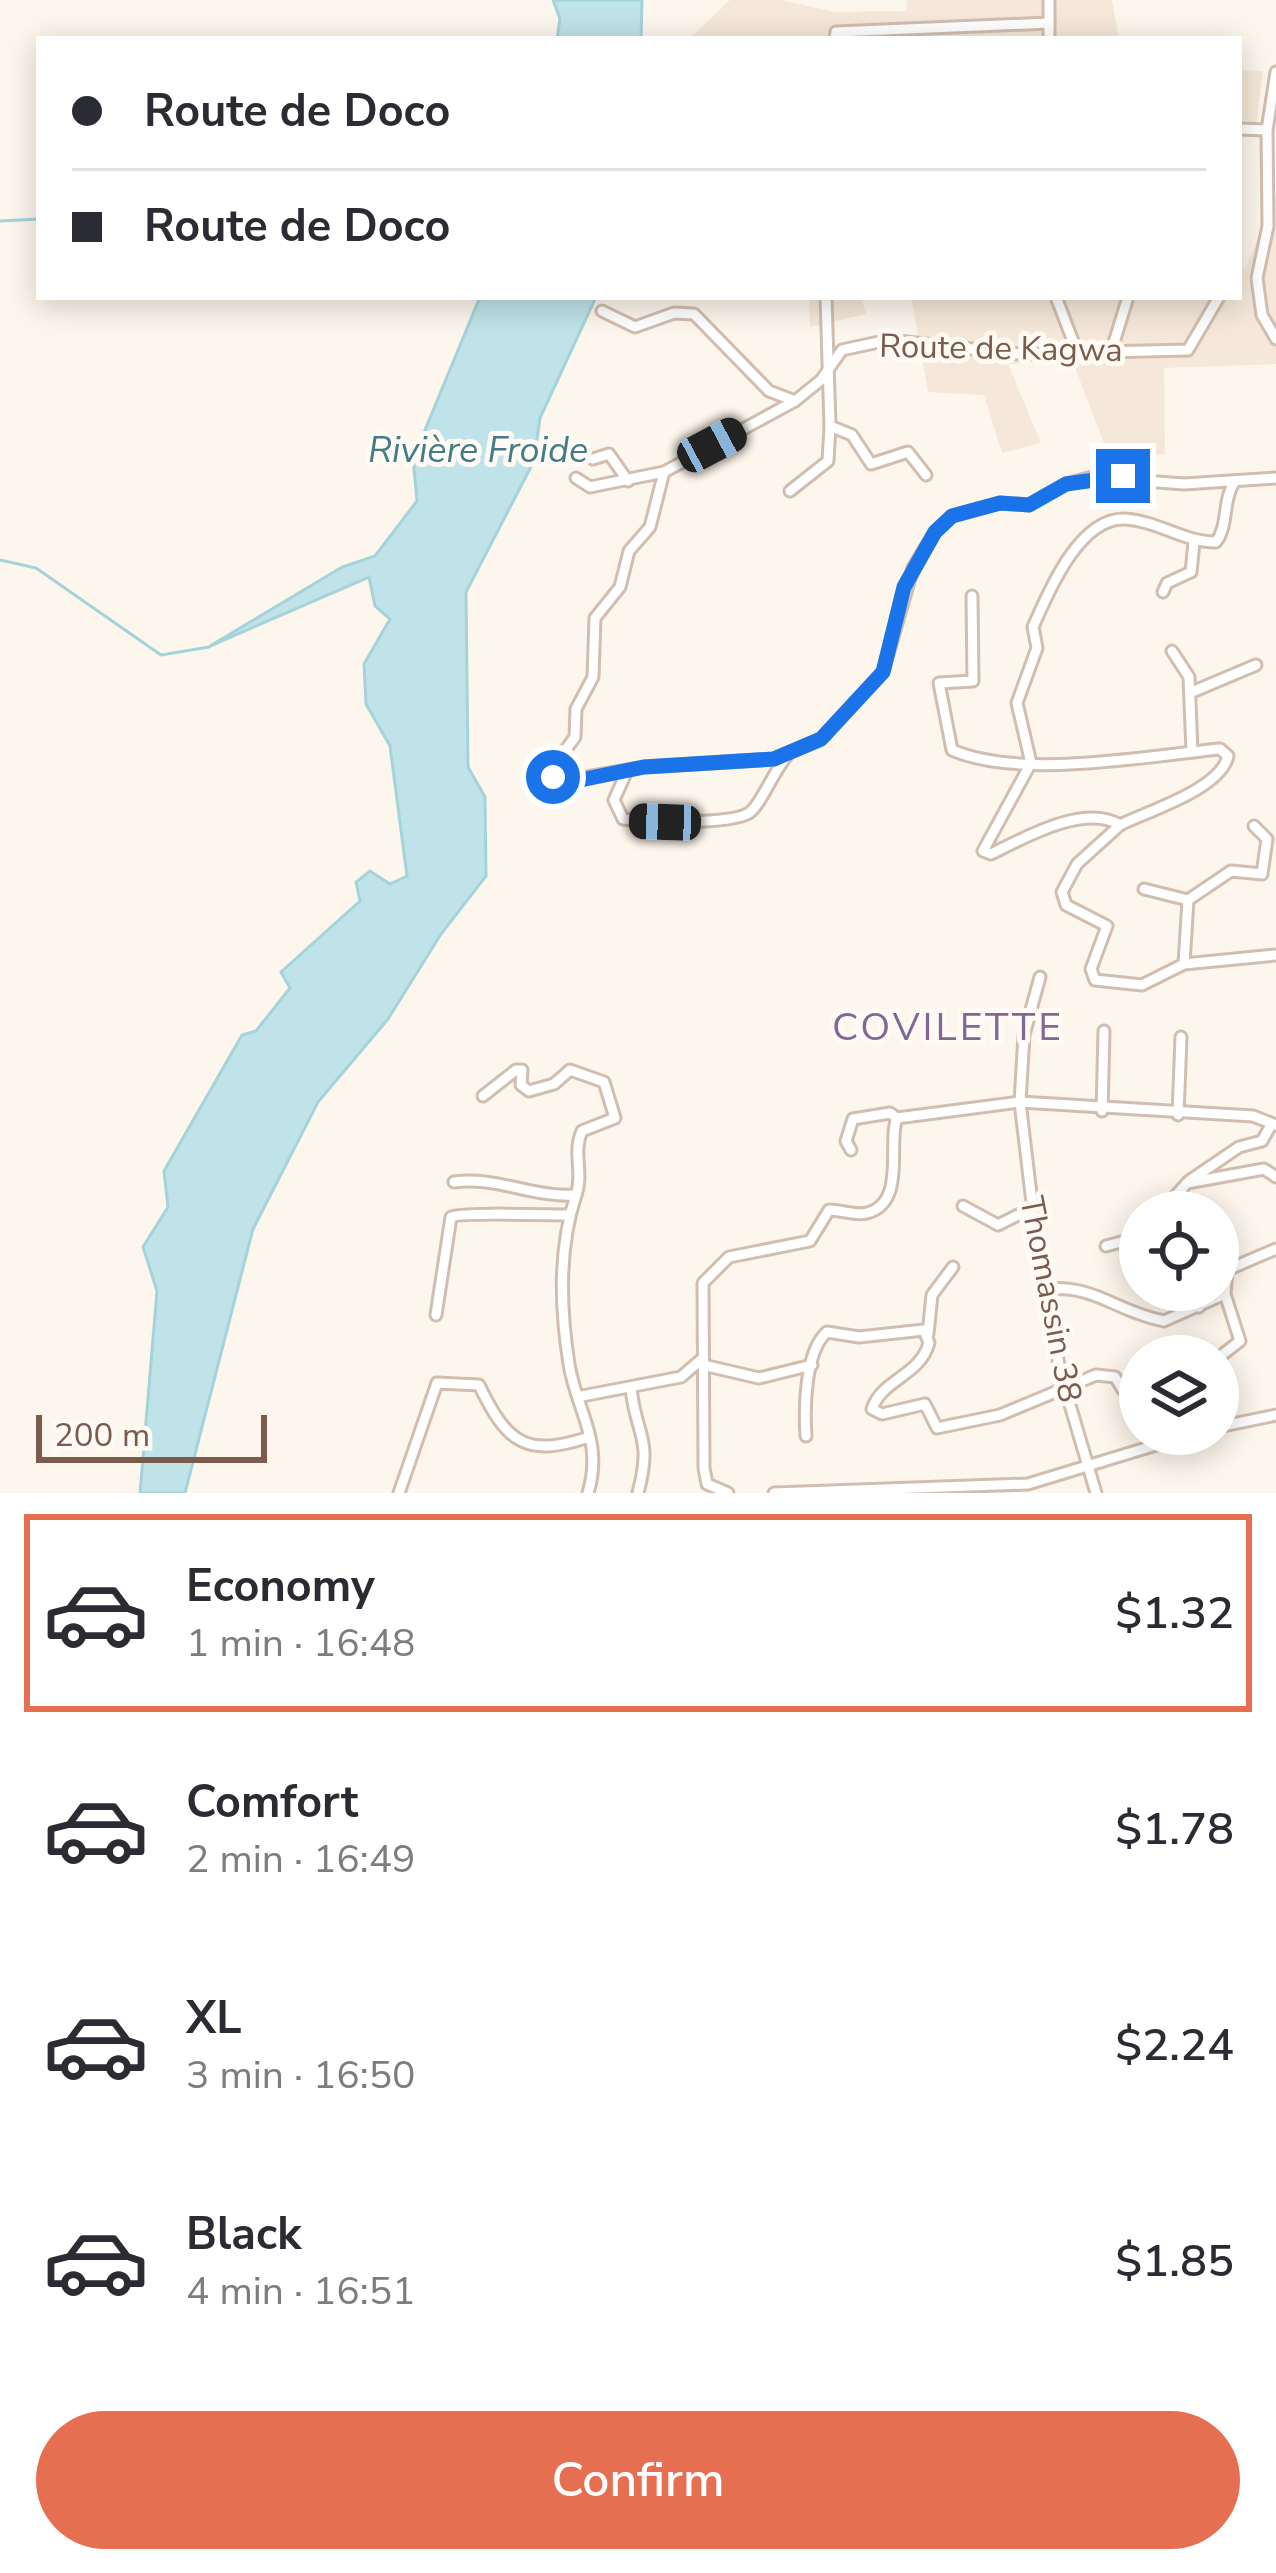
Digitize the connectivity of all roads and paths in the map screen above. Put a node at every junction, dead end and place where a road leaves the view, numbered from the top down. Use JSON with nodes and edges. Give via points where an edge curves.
{"nodes":[{"id":1,"x":1048,"y":0,"type":"edge"},
{"id":2,"x":1049,"y":23,"type":"junction"},
{"id":3,"x":836,"y":35,"type":"edge"},
{"id":4,"x":1049,"y":36,"type":"edge"},
{"id":5,"x":1276,"y":72,"type":"edge"},
{"id":6,"x":1242,"y":129,"type":"edge"},
{"id":7,"x":1267,"y":130,"type":"junction"},
{"id":8,"x":1257,"y":278,"type":"junction"},
{"id":9,"x":1242,"y":281,"type":"edge"},
{"id":10,"x":826,"y":300,"type":"edge"},
{"id":11,"x":1057,"y":300,"type":"edge"},
{"id":12,"x":1127,"y":300,"type":"edge"},
{"id":13,"x":1217,"y":300,"type":"edge"},
{"id":14,"x":602,"y":311,"type":"dead end"},
{"id":15,"x":1276,"y":339,"type":"edge"},
{"id":16,"x":1076,"y":349,"type":"junction"},
{"id":17,"x":1112,"y":349,"type":"junction"},
{"id":18,"x":825,"y":374,"type":"junction"},
{"id":19,"x":795,"y":401,"type":"junction"},
{"id":20,"x":830,"y":426,"type":"junction"},
{"id":21,"x":593,"y":459,"type":"dead end"},
{"id":22,"x":664,"y":472,"type":"junction"},
{"id":23,"x":926,"y":476,"type":"dead end"},
{"id":24,"x":576,"y":478,"type":"dead end"},
{"id":25,"x":1276,"y":478,"type":"edge"},
{"id":26,"x":628,"y":481,"type":"junction"},
{"id":27,"x":1235,"y":481,"type":"junction"},
{"id":28,"x":790,"y":491,"type":"dead end"},
{"id":29,"x":1194,"y":542,"type":"junction"},
{"id":30,"x":1163,"y":592,"type":"dead end"},
{"id":31,"x":972,"y":596,"type":"dead end"},
{"id":32,"x":1172,"y":652,"type":"dead end"},
{"id":33,"x":1256,"y":665,"type":"dead end"},
{"id":34,"x":1192,"y":692,"type":"junction"},
{"id":35,"x":1192,"y":752,"type":"junction"},
{"id":36,"x":787,"y":756,"type":"junction"},
{"id":37,"x":1031,"y":763,"type":"junction"},
{"id":38,"x":627,"y":771,"type":"junction"},
{"id":39,"x":1120,"y":825,"type":"junction"},
{"id":40,"x":1254,"y":826,"type":"dead end"},
{"id":41,"x":1144,"y":889,"type":"dead end"},
{"id":42,"x":1188,"y":900,"type":"junction"},
{"id":43,"x":1276,"y":955,"type":"edge"},
{"id":44,"x":1184,"y":964,"type":"junction"},
{"id":45,"x":1040,"y":977,"type":"dead end"},
{"id":46,"x":1104,"y":1031,"type":"dead end"},
{"id":47,"x":1181,"y":1037,"type":"dead end"},
{"id":48,"x":483,"y":1096,"type":"dead end"},
{"id":49,"x":1021,"y":1102,"type":"junction"},
{"id":50,"x":1102,"y":1111,"type":"junction"},
{"id":51,"x":1178,"y":1115,"type":"junction"},
{"id":52,"x":897,"y":1118,"type":"junction"},
{"id":53,"x":1273,"y":1125,"type":"edge"},
{"id":54,"x":851,"y":1150,"type":"dead end"},
{"id":55,"x":1276,"y":1177,"type":"edge"},
{"id":56,"x":454,"y":1182,"type":"dead end"},
{"id":57,"x":1187,"y":1183,"type":"junction"},
{"id":58,"x":1177,"y":1191,"type":"edge"},
{"id":59,"x":576,"y":1195,"type":"junction"},
{"id":60,"x":963,"y":1206,"type":"dead end"},
{"id":61,"x":1034,"y":1207,"type":"junction"},
{"id":62,"x":569,"y":1215,"type":"junction"},
{"id":63,"x":1119,"y":1243,"type":"edge"},
{"id":64,"x":1106,"y":1246,"type":"dead end"},
{"id":65,"x":1276,"y":1249,"type":"edge"},
{"id":66,"x":1239,"y":1265,"type":"edge"},
{"id":67,"x":953,"y":1267,"type":"dead end"},
{"id":68,"x":1046,"y":1289,"type":"junction"},
{"id":69,"x":1119,"y":1309,"type":"edge"},
{"id":70,"x":1127,"y":1311,"type":"edge"},
{"id":71,"x":1190,"y":1311,"type":"edge"},
{"id":72,"x":436,"y":1315,"type":"dead end"},
{"id":73,"x":928,"y":1334,"type":"junction"},
{"id":74,"x":703,"y":1364,"type":"junction"},
{"id":75,"x":812,"y":1365,"type":"junction"},
{"id":76,"x":1119,"y":1386,"type":"edge"},
{"id":77,"x":632,"y":1388,"type":"junction"},
{"id":78,"x":1067,"y":1391,"type":"junction"},
{"id":79,"x":582,"y":1396,"type":"junction"},
{"id":80,"x":1276,"y":1414,"type":"edge"},
{"id":81,"x":1239,"y":1422,"type":"edge"},
{"id":82,"x":806,"y":1436,"type":"dead end"},
{"id":83,"x":590,"y":1437,"type":"junction"},
{"id":84,"x":1131,"y":1455,"type":"edge"},
{"id":85,"x":1090,"y":1469,"type":"junction"},
{"id":86,"x":706,"y":1489,"type":"edge"},
{"id":87,"x":808,"y":1492,"type":"edge"},
{"id":88,"x":399,"y":1493,"type":"edge"},
{"id":89,"x":588,"y":1493,"type":"edge"},
{"id":90,"x":638,"y":1493,"type":"edge"},
{"id":91,"x":728,"y":1493,"type":"edge"},
{"id":92,"x":774,"y":1493,"type":"edge"},
{"id":93,"x":1096,"y":1493,"type":"edge"}],
"edges":[{"from":1,"to":2,"type":"street"},
{"from":2,"to":3,"type":"street"},
{"from":2,"to":4,"type":"street"},
{"from":5,"to":7,"type":"street"},
{"from":6,"to":7,"type":"street"},
{"from":7,"to":8,"type":"street","via":[[1268,226]]},
{"from":8,"to":9,"type":"street"},
{"from":8,"to":15,"type":"street"},
{"from":10,"to":18,"type":"street"},
{"from":11,"to":16,"type":"street"},
{"from":12,"to":17,"type":"street"},
{"from":13,"to":17,"type":"street","name":"Route de Kagwa","via":[[1188,350]]},
{"from":14,"to":19,"type":"street","via":[[635,327],[694,314],[769,391]]},
{"from":16,"to":17,"type":"street","name":"Route de Kagwa"},
{"from":16,"to":18,"type":"street","name":"Route de Kagwa","via":[[1019,354],[888,340],[842,350]]},
{"from":18,"to":19,"type":"street","name":"Route de Kagwa"},
{"from":18,"to":20,"type":"street"},
{"from":19,"to":22,"type":"street","name":"Route de Kagwa"},
{"from":20,"to":23,"type":"street","via":[[852,435],[872,464],[904,452],[920,460]]},
{"from":20,"to":28,"type":"street","via":[[828,461]]},
{"from":21,"to":26,"type":"street","via":[[609,454]]},
{"from":22,"to":26,"type":"street","name":"Route de Kagwa"},
{"from":22,"to":38,"type":"street","via":[[650,527],[596,618],[593,677],[576,709],[575,737],[552,772],[561,784]]},
{"from":24,"to":26,"type":"street","name":"Route de Kagwa","via":[[590,487]]},
{"from":25,"to":27,"type":"street"},
{"from":27,"to":29,"type":"street","via":[[1220,539]]},
{"from":27,"to":36,"type":"street","via":[[1092,477],[1029,505],[1000,503],[952,516],[904,587],[883,672],[821,739]]},
{"from":29,"to":30,"type":"street","via":[[1191,572]]},
{"from":29,"to":37,"type":"street","via":[[1125,519],[1091,531],[1065,556],[1033,628],[1037,648],[1017,703]]},
{"from":31,"to":37,"type":"street","via":[[973,681],[939,683],[952,750]]},
{"from":32,"to":34,"type":"street"},
{"from":33,"to":34,"type":"street"},
{"from":34,"to":35,"type":"street"},
{"from":35,"to":37,"type":"street"},
{"from":35,"to":39,"type":"street","via":[[1220,749],[1228,763],[1179,800]]},
{"from":36,"to":38,"type":"street"},
{"from":36,"to":38,"type":"street","via":[[757,804],[738,816],[623,818],[614,800]]},
{"from":37,"to":39,"type":"street","via":[[982,845],[985,855],[1048,828],[1085,820]]},
{"from":39,"to":44,"type":"street","via":[[1077,864],[1062,892],[1066,905],[1107,926],[1091,975],[1142,985]]},
{"from":40,"to":42,"type":"street","via":[[1268,839],[1262,874],[1231,871]]},
{"from":41,"to":42,"type":"street"},
{"from":42,"to":44,"type":"street"},
{"from":43,"to":44,"type":"street"},
{"from":45,"to":49,"type":"street","name":"Thomassin 38","via":[[1024,1035]]},
{"from":46,"to":50,"type":"street"},
{"from":47,"to":51,"type":"street"},
{"from":48,"to":59,"type":"street","via":[[516,1070],[529,1091],[570,1070],[604,1082],[615,1118],[582,1131]]},
{"from":49,"to":50,"type":"street"},
{"from":49,"to":52,"type":"street"},
{"from":49,"to":61,"type":"street","name":"Thomassin 38"},
{"from":50,"to":51,"type":"street"},
{"from":51,"to":53,"type":"street","via":[[1253,1116]]},
{"from":52,"to":54,"type":"street","via":[[853,1119]]},
{"from":52,"to":74,"type":"street","via":[[895,1174],[873,1211],[829,1210],[810,1241],[729,1257],[710,1271],[701,1299]]},
{"from":53,"to":57,"type":"street","via":[[1262,1141],[1239,1147]]},
{"from":55,"to":57,"type":"street","via":[[1264,1168]]},
{"from":56,"to":59,"type":"street"},
{"from":57,"to":58,"type":"street"},
{"from":59,"to":62,"type":"street"},
{"from":60,"to":61,"type":"street","via":[[998,1225]]},
{"from":61,"to":68,"type":"street","name":"Thomassin 38"},
{"from":62,"to":72,"type":"street","via":[[456,1213]]},
{"from":62,"to":79,"type":"street","via":[[560,1265],[569,1369]]},
{"from":63,"to":64,"type":"street"},
{"from":65,"to":66,"type":"street"},
{"from":67,"to":73,"type":"street","via":[[932,1295]]},
{"from":68,"to":69,"type":"street","via":[[1084,1288]]},
{"from":68,"to":78,"type":"street","name":"Thomassin 38"},
{"from":70,"to":71,"type":"street","via":[[1164,1322]]},
{"from":73,"to":75,"type":"street","via":[[826,1332]]},
{"from":73,"to":78,"type":"street","via":[[920,1365],[874,1400],[874,1413],[925,1404],[941,1428]]},
{"from":74,"to":75,"type":"street","via":[[759,1378]]},
{"from":74,"to":77,"type":"street"},
{"from":74,"to":86,"type":"street"},
{"from":75,"to":82,"type":"street"},
{"from":76,"to":78,"type":"street","via":[[1106,1374]]},
{"from":77,"to":79,"type":"street"},
{"from":77,"to":90,"type":"street","via":[[646,1440]]},
{"from":78,"to":85,"type":"street","name":"Thomassin 38"},
{"from":79,"to":83,"type":"street"},
{"from":80,"to":81,"type":"street"},
{"from":83,"to":88,"type":"street","via":[[550,1449],[526,1445],[494,1416],[479,1385],[437,1383]]},
{"from":83,"to":89,"type":"street"},
{"from":84,"to":85,"type":"street"},
{"from":85,"to":87,"type":"street","via":[[1028,1484]]},
{"from":85,"to":93,"type":"street","name":"Thomassin 38"},
{"from":86,"to":91,"type":"street"},
{"from":87,"to":92,"type":"street"}]}
